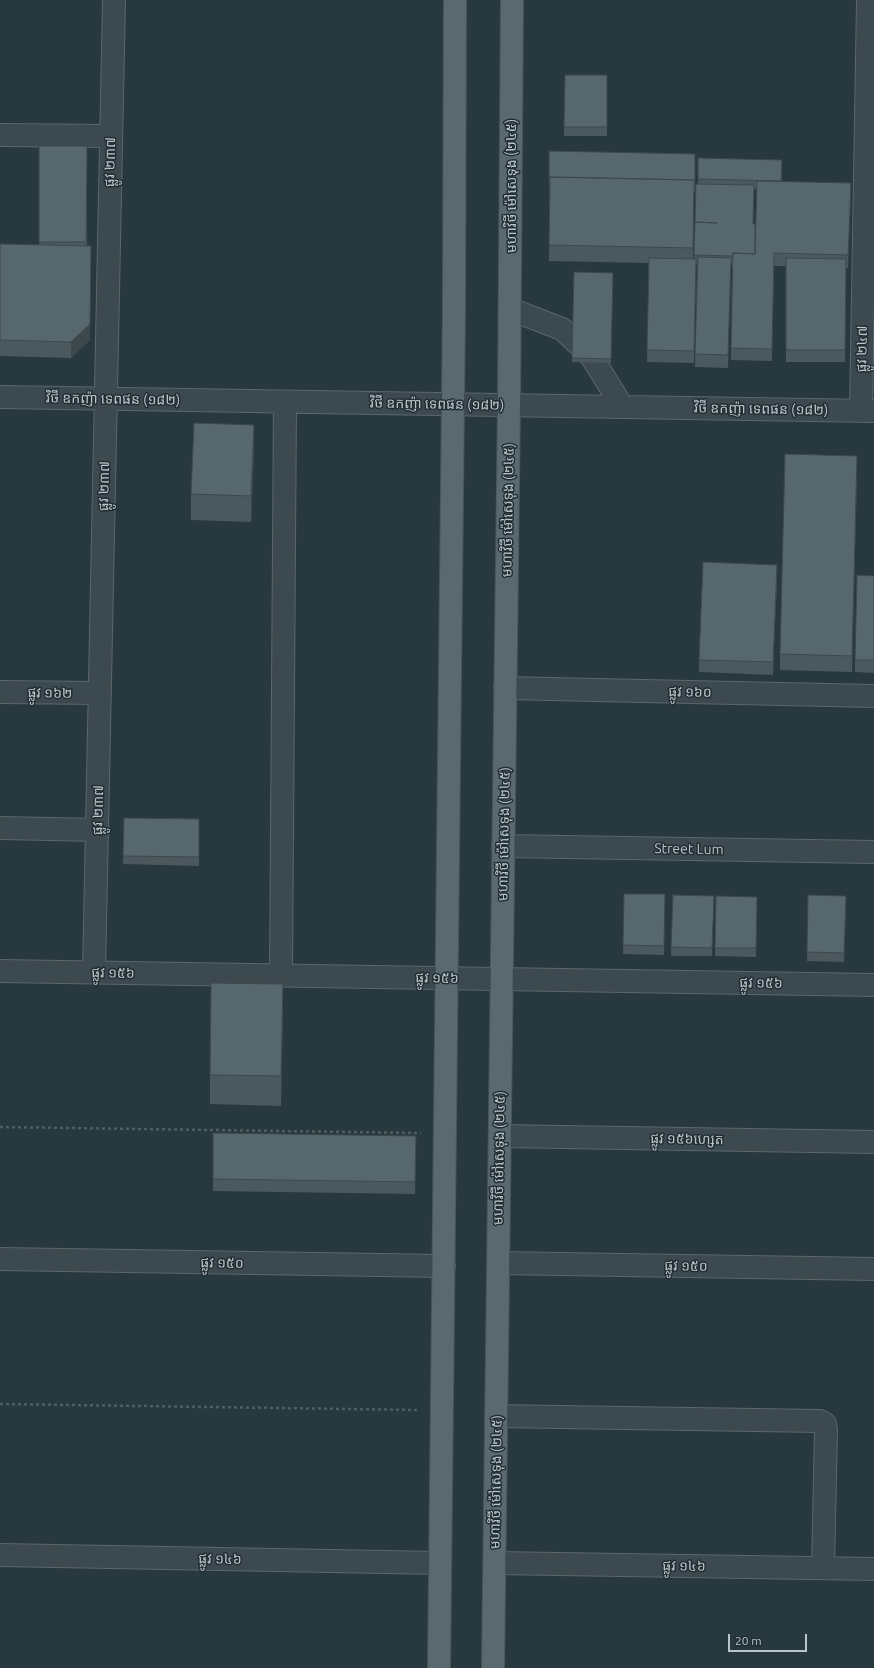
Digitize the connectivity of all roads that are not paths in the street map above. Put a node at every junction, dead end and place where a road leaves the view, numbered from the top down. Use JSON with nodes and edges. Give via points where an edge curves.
{"nodes":[{"id":1,"x":114,"y":0,"type":"edge"},
{"id":2,"x":455,"y":0,"type":"edge"},
{"id":3,"x":512,"y":0,"type":"edge"},
{"id":4,"x":868,"y":0,"type":"edge"},
{"id":5,"x":0,"y":135,"type":"edge"},
{"id":6,"x":111,"y":136,"type":"junction"},
{"id":7,"x":869,"y":162,"type":"edge"},
{"id":8,"x":510,"y":309,"type":"junction"},
{"id":9,"x":0,"y":397,"type":"edge"},
{"id":10,"x":106,"y":399,"type":"junction"},
{"id":11,"x":285,"y":402,"type":"junction"},
{"id":12,"x":452,"y":404,"type":"junction"},
{"id":13,"x":509,"y":404,"type":"junction"},
{"id":14,"x":622,"y":406,"type":"junction"},
{"id":15,"x":867,"y":410,"type":"edge"},
{"id":16,"x":505,"y":688,"type":"junction"},
{"id":17,"x":0,"y":692,"type":"edge"},
{"id":18,"x":100,"y":693,"type":"junction"},
{"id":19,"x":874,"y":696,"type":"edge"},
{"id":20,"x":0,"y":828,"type":"edge"},
{"id":21,"x":98,"y":830,"type":"junction"},
{"id":22,"x":503,"y":846,"type":"junction"},
{"id":23,"x":874,"y":852,"type":"edge"},
{"id":24,"x":0,"y":971,"type":"edge"},
{"id":25,"x":94,"y":972,"type":"junction"},
{"id":26,"x":281,"y":975,"type":"junction"},
{"id":27,"x":447,"y":978,"type":"junction"},
{"id":28,"x":503,"y":979,"type":"junction"},
{"id":29,"x":874,"y":985,"type":"edge"},
{"id":30,"x":500,"y":1136,"type":"junction"},
{"id":31,"x":874,"y":1142,"type":"edge"},
{"id":32,"x":0,"y":1259,"type":"edge"},
{"id":33,"x":498,"y":1263,"type":"junction"},
{"id":34,"x":444,"y":1266,"type":"junction"},
{"id":35,"x":874,"y":1269,"type":"edge"},
{"id":36,"x":496,"y":1416,"type":"junction"},
{"id":37,"x":0,"y":1555,"type":"edge"},
{"id":38,"x":440,"y":1563,"type":"junction"},
{"id":39,"x":495,"y":1563,"type":"junction"},
{"id":40,"x":823,"y":1568,"type":"junction"},
{"id":41,"x":874,"y":1569,"type":"edge"},
{"id":42,"x":438,"y":1668,"type":"edge"},
{"id":43,"x":493,"y":1668,"type":"edge"}],
"edges":[{"from":1,"to":6,"type":"street","name":"ផ្លូវ ២៣៧"},
{"from":2,"to":12,"type":"main road"},
{"from":3,"to":8,"type":"main road","name":"មហាវិថី ម៉ៅសេទុង (២៤៥)"},
{"from":4,"to":7,"type":"street","name":"ផ្លូវ ២៤៧"},
{"from":5,"to":6,"type":"street"},
{"from":6,"to":10,"type":"street","name":"ផ្លូវ ២៣៧"},
{"from":7,"to":15,"type":"street","name":"ផ្លូវ ២៤៧"},
{"from":8,"to":13,"type":"main road","name":"មហាវិថី ម៉ៅសេទុង (២៤៥)"},
{"from":8,"to":14,"type":"street","via":[[562,329],[592,356]]},
{"from":9,"to":10,"type":"street","name":"វិថី ឧកញ៉ា ទេពផន (១៨២)"},
{"from":10,"to":11,"type":"street","name":"វិថី ឧកញ៉ា ទេពផន (១៨២)"},
{"from":10,"to":18,"type":"street","name":"ផ្លូវ ២៣៧"},
{"from":11,"to":12,"type":"street","name":"វិថី ឧកញ៉ា ទេពផន (១៨២)"},
{"from":11,"to":26,"type":"street"},
{"from":12,"to":13,"type":"street","name":"វិថី ឧកញ៉ា ទេពផន (១៨២)"},
{"from":12,"to":27,"type":"main road"},
{"from":13,"to":14,"type":"street","name":"វិថី ឧកញ៉ា ទេពផន (១៨២)"},
{"from":13,"to":16,"type":"main road","name":"មហាវិថី ម៉ៅសេទុង (២៤៥)"},
{"from":14,"to":15,"type":"street","name":"វិថី ឧកញ៉ា ទេពផន (១៨២)"},
{"from":16,"to":19,"type":"street","name":"ផ្លូវ ១៦០"},
{"from":16,"to":22,"type":"main road","name":"មហាវិថី ម៉ៅសេទុង (២៤៥)"},
{"from":17,"to":18,"type":"street","name":"ផ្លូវ ១៦២"},
{"from":18,"to":21,"type":"street","name":"ផ្លូវ ២៣៧"},
{"from":20,"to":21,"type":"street"},
{"from":21,"to":25,"type":"street","name":"ផ្លូវ ២៣៧"},
{"from":22,"to":23,"type":"street","name":"Street Lum"},
{"from":22,"to":28,"type":"main road","name":"មហាវិថី ម៉ៅសេទុង (២៤៥)"},
{"from":24,"to":25,"type":"street","name":"ផ្លូវ ១៥៦"},
{"from":25,"to":26,"type":"street","name":"ផ្លូវ ១៥៦"},
{"from":26,"to":27,"type":"street","name":"ផ្លូវ ១៥៦"},
{"from":27,"to":28,"type":"street","name":"ផ្លូវ ១៥៦"},
{"from":27,"to":34,"type":"main road"},
{"from":28,"to":29,"type":"street","name":"ផ្លូវ ១៥៦"},
{"from":28,"to":30,"type":"main road","name":"មហាវិថី ម៉ៅសេទុង (២៤៥)"},
{"from":30,"to":31,"type":"street","name":"ផ្លូវ ១៥៦ហ្សេត"},
{"from":30,"to":33,"type":"main road","name":"មហាវិថី ម៉ៅសេទុង (២៤៥)"},
{"from":32,"to":34,"type":"street","name":"ផ្លូវ ១៥០"},
{"from":33,"to":35,"type":"street","name":"ផ្លូវ ១៥០"},
{"from":33,"to":36,"type":"main road","name":"មហាវិថី ម៉ៅសេទុង (២៤៥)"},
{"from":34,"to":38,"type":"main road"},
{"from":36,"to":39,"type":"main road","name":"មហាវិថី ម៉ៅសេទុង (២៤៥)"},
{"from":36,"to":40,"type":"street","via":[[820,1421],[825,1424],[826,1430]]},
{"from":37,"to":38,"type":"street","name":"ផ្លូវ ១៤៦"},
{"from":38,"to":42,"type":"main road"},
{"from":39,"to":40,"type":"street","name":"ផ្លូវ ១៤៦"},
{"from":39,"to":43,"type":"main road","name":"មហាវិថី ម៉ៅសេទុង (២៤៥)"},
{"from":40,"to":41,"type":"street","name":"ផ្លូវ ១៤៦"}]}
